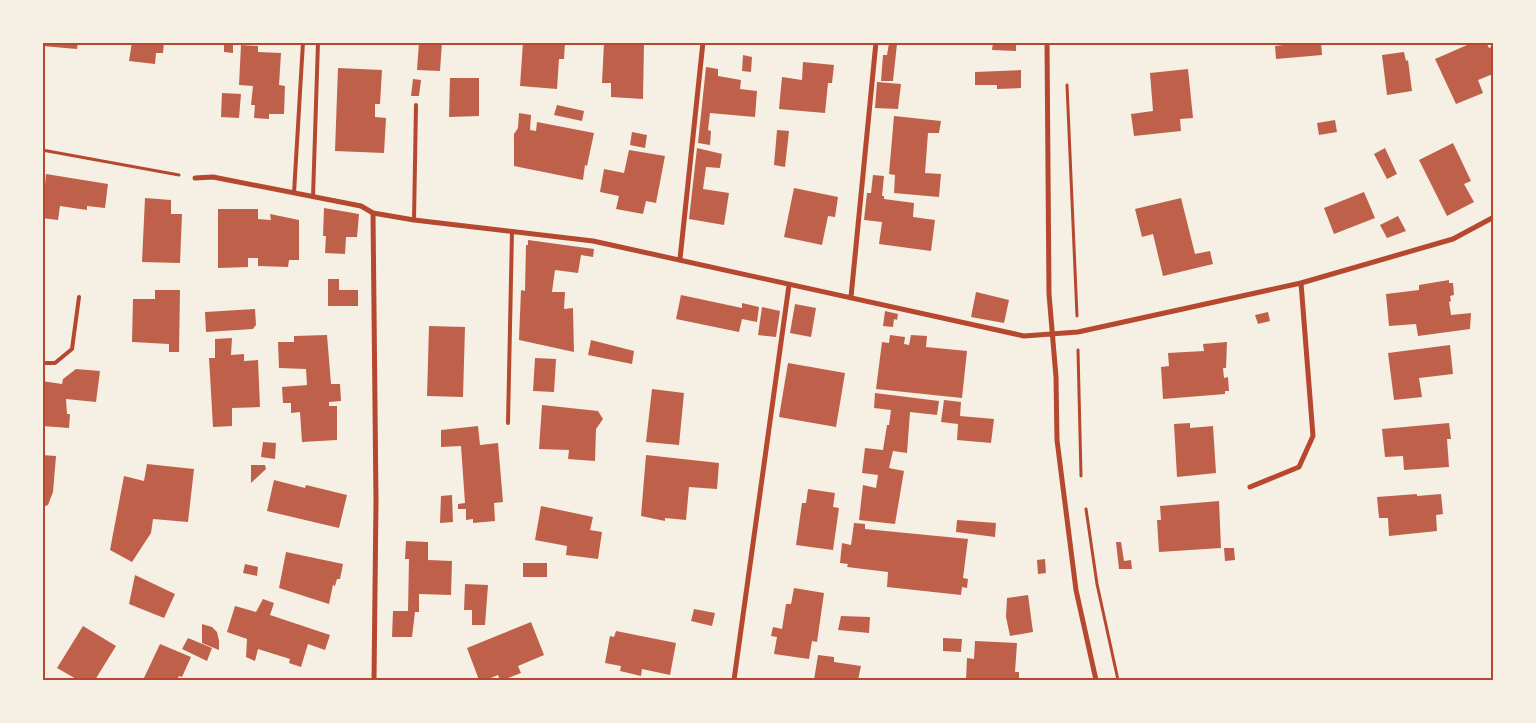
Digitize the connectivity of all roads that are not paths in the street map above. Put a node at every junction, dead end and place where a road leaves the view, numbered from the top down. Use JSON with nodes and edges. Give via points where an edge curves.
{"nodes":[{"id":1,"x":303,"y":42,"type":"edge"},
{"id":2,"x":318,"y":42,"type":"edge"},
{"id":3,"x":703,"y":42,"type":"edge"},
{"id":4,"x":876,"y":42,"type":"edge"},
{"id":5,"x":1047,"y":42,"type":"edge"},
{"id":6,"x":416,"y":105,"type":"dead end"},
{"id":7,"x":195,"y":178,"type":"road end"},
{"id":8,"x":294,"y":193,"type":"junction"},
{"id":9,"x":313,"y":197,"type":"junction"},
{"id":10,"x":373,"y":213,"type":"junction"},
{"id":11,"x":1494,"y":217,"type":"edge"},
{"id":12,"x":414,"y":220,"type":"junction"},
{"id":13,"x":512,"y":232,"type":"junction"},
{"id":14,"x":680,"y":259,"type":"junction"},
{"id":15,"x":1301,"y":283,"type":"junction"},
{"id":16,"x":789,"y":286,"type":"junction"},
{"id":17,"x":80,"y":297,"type":"dead end"},
{"id":18,"x":851,"y":297,"type":"junction"},
{"id":19,"x":1052,"y":334,"type":"junction"},
{"id":20,"x":42,"y":363,"type":"edge"},
{"id":21,"x":508,"y":423,"type":"dead end"},
{"id":22,"x":1250,"y":486,"type":"dead end"},
{"id":23,"x":374,"y":680,"type":"edge"},
{"id":24,"x":734,"y":680,"type":"edge"},
{"id":25,"x":1096,"y":680,"type":"edge"}],
"edges":[{"from":1,"to":8,"type":"lane"},
{"from":2,"to":9,"type":"lane"},
{"from":3,"to":14,"type":"street"},
{"from":4,"to":18,"type":"street"},
{"from":5,"to":19,"type":"street"},
{"from":6,"to":12,"type":"lane"},
{"from":7,"to":8,"type":"street","via":[[213,177]]},
{"from":8,"to":9,"type":"street"},
{"from":9,"to":10,"type":"street","via":[[361,206]]},
{"from":10,"to":12,"type":"street"},
{"from":10,"to":23,"type":"street"},
{"from":11,"to":15,"type":"street","via":[[1453,239]]},
{"from":12,"to":13,"type":"street"},
{"from":13,"to":14,"type":"street","via":[[593,241]]},
{"from":13,"to":21,"type":"lane"},
{"from":14,"to":16,"type":"street"},
{"from":15,"to":19,"type":"street","via":[[1078,332]]},
{"from":15,"to":22,"type":"street","via":[[1313,436],[1299,467]]},
{"from":16,"to":18,"type":"street"},
{"from":16,"to":24,"type":"street"},
{"from":17,"to":20,"type":"lane","via":[[72,349],[55,363]]},
{"from":18,"to":19,"type":"street","via":[[1024,336]]},
{"from":19,"to":25,"type":"street","via":[[1058,450],[1076,590]]}]}
